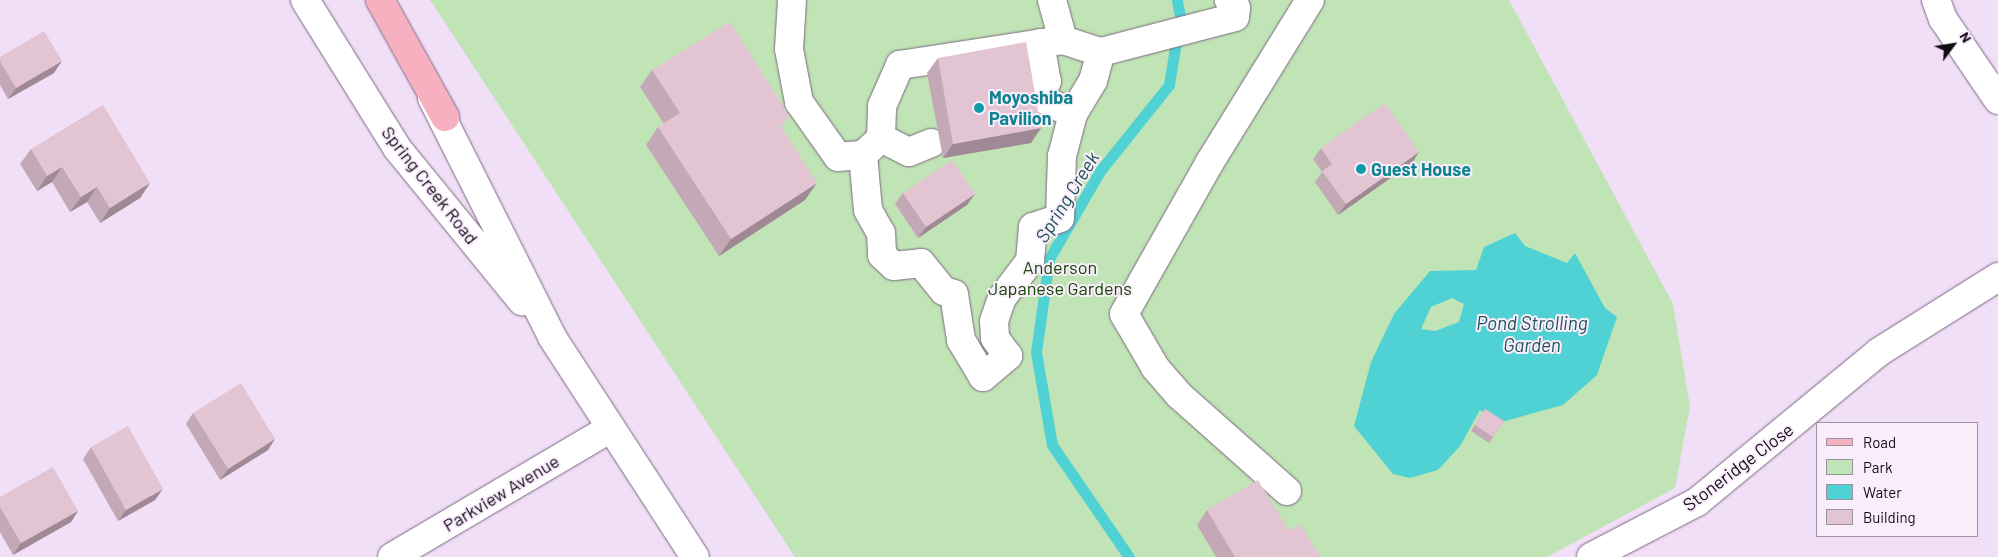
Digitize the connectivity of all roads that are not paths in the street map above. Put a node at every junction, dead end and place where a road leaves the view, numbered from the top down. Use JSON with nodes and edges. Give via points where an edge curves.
{"nodes":[{"id":1,"x":305,"y":0,"type":"edge"},
{"id":2,"x":370,"y":0,"type":"edge"},
{"id":3,"x":380,"y":0,"type":"edge"},
{"id":4,"x":794,"y":0,"type":"edge"},
{"id":5,"x":1052,"y":0,"type":"edge"},
{"id":6,"x":1229,"y":0,"type":"edge"},
{"id":7,"x":1310,"y":0,"type":"edge"},
{"id":8,"x":1936,"y":0,"type":"edge"},
{"id":9,"x":1051,"y":42,"type":"junction"},
{"id":10,"x":1101,"y":52,"type":"junction"},
{"id":11,"x":1998,"y":100,"type":"edge"},
{"id":12,"x":1073,"y":114,"type":"junction"},
{"id":13,"x":445,"y":117,"type":"junction"},
{"id":14,"x":931,"y":143,"type":"dead end"},
{"id":15,"x":872,"y":146,"type":"junction"},
{"id":16,"x":1998,"y":277,"type":"edge"},
{"id":17,"x":552,"y":337,"type":"junction"},
{"id":18,"x":609,"y":429,"type":"junction"},
{"id":19,"x":1287,"y":491,"type":"dead end"},
{"id":20,"x":392,"y":557,"type":"edge"},
{"id":21,"x":695,"y":557,"type":"edge"},
{"id":22,"x":1591,"y":557,"type":"edge"}],
"edges":[{"from":1,"to":17,"type":"street","name":"Spring Creek Road","via":[[397,148]]},
{"from":2,"to":13,"type":"street","name":"Spring Creek Road"},
{"from":3,"to":13,"type":"main road"},
{"from":4,"to":15,"type":"street","via":[[789,49],[800,102],[838,157]]},
{"from":5,"to":9,"type":"street"},
{"from":6,"to":10,"type":"street","via":[[1236,8],[1235,17]]},
{"from":7,"to":19,"type":"street","via":[[1210,162],[1124,314],[1155,367],[1179,395]]},
{"from":8,"to":11,"type":"street","via":[[1943,18]]},
{"from":9,"to":10,"type":"street"},
{"from":9,"to":12,"type":"street","via":[[1047,81],[1037,96]]},
{"from":9,"to":15,"type":"street","via":[[900,65],[882,106]]},
{"from":10,"to":12,"type":"street","via":[[1093,81]]},
{"from":12,"to":15,"type":"street","via":[[1062,156],[1060,218],[1033,227],[1030,261],[1002,298],[994,321],[996,338],[1008,356],[983,377],[961,340],[954,294],[944,291],[921,262],[894,266],[882,255],[881,233],[868,210]]},
{"from":13,"to":17,"type":"street","name":"Spring Creek Road"},
{"from":14,"to":15,"type":"street","via":[[909,152]]},
{"from":16,"to":22,"type":"street","name":"Stoneridge Close","via":[[1879,352],[1697,502]]},
{"from":17,"to":18,"type":"street","name":"Spring Creek Road"},
{"from":18,"to":20,"type":"street","name":"Parkview Avenue"},
{"from":18,"to":21,"type":"street","name":"Spring Creek Road"}]}
